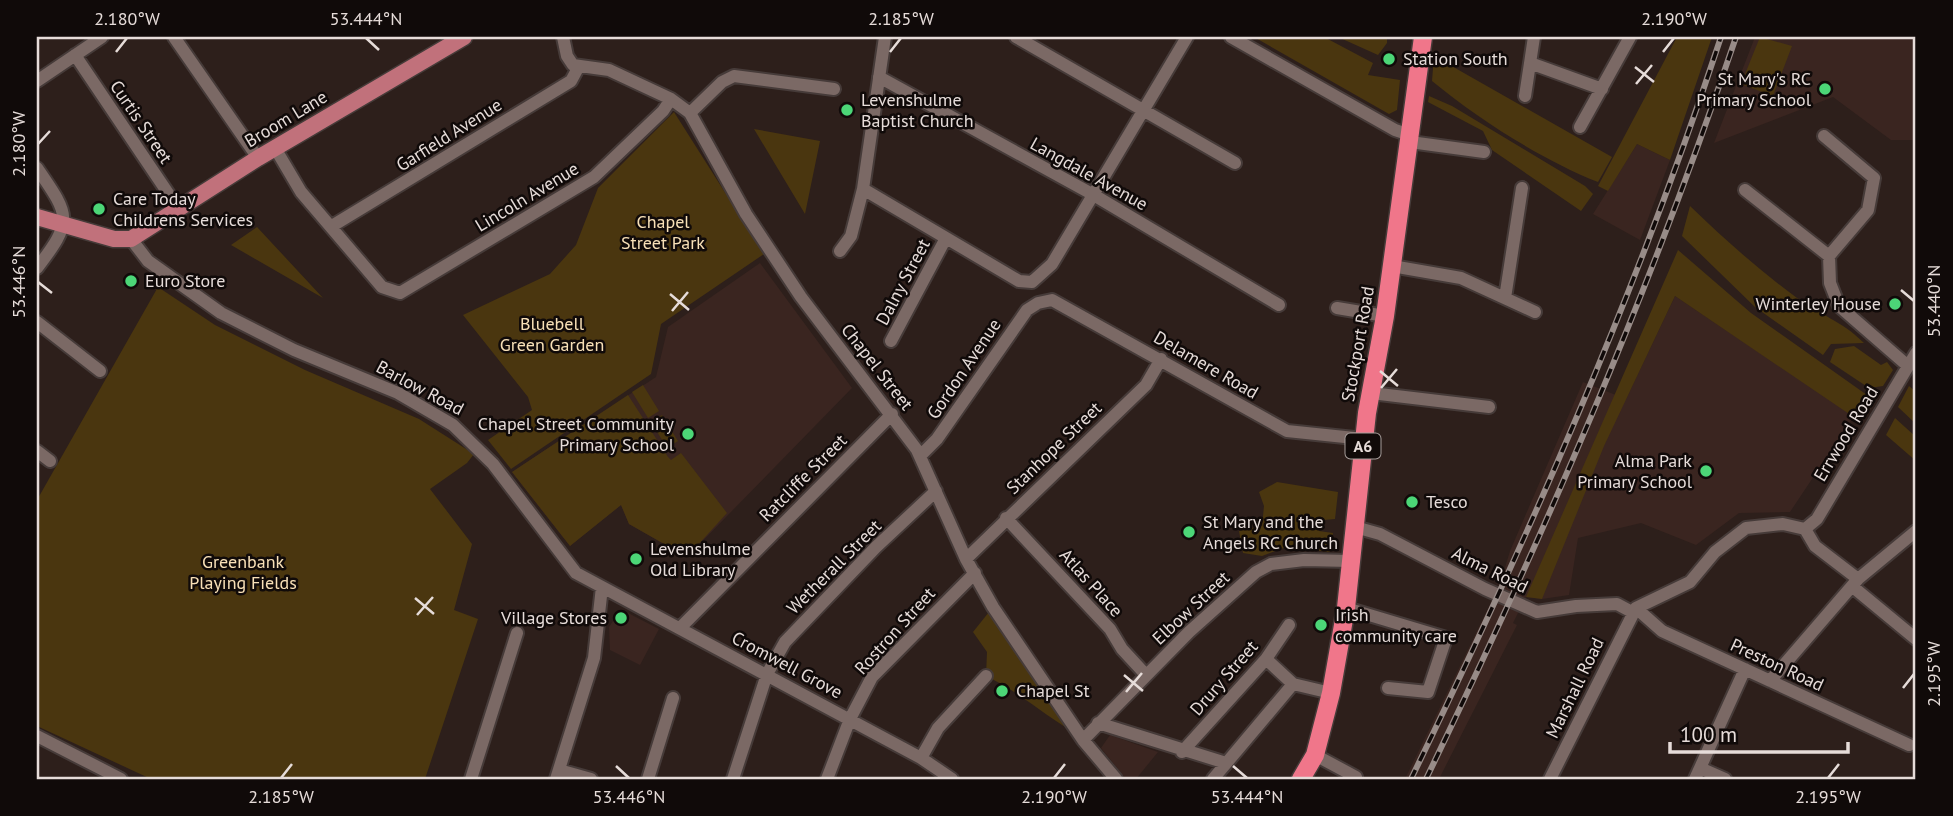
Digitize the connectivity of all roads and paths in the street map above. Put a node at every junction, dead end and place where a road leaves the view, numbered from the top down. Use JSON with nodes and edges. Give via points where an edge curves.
{"nodes":[{"id":1,"x":102,"y":37,"type":"edge"},
{"id":2,"x":174,"y":37,"type":"edge"},
{"id":3,"x":464,"y":37,"type":"edge"},
{"id":4,"x":563,"y":37,"type":"edge"},
{"id":5,"x":885,"y":37,"type":"edge"},
{"id":6,"x":1016,"y":37,"type":"edge"},
{"id":7,"x":1187,"y":37,"type":"edge"},
{"id":8,"x":1231,"y":37,"type":"edge"},
{"id":9,"x":1535,"y":37,"type":"edge"},
{"id":10,"x":1630,"y":37,"type":"edge"},
{"id":11,"x":1422,"y":44,"type":"edge"},
{"id":12,"x":75,"y":55,"type":"junction"},
{"id":13,"x":1530,"y":63,"type":"junction"},
{"id":14,"x":578,"y":68,"type":"junction"},
{"id":15,"x":879,"y":78,"type":"junction"},
{"id":16,"x":37,"y":81,"type":"edge"},
{"id":17,"x":834,"y":89,"type":"dead end"},
{"id":18,"x":1602,"y":89,"type":"junction"},
{"id":19,"x":1525,"y":96,"type":"dead end"},
{"id":20,"x":671,"y":99,"type":"junction"},
{"id":21,"x":1142,"y":110,"type":"junction"},
{"id":22,"x":690,"y":113,"type":"junction"},
{"id":23,"x":1580,"y":127,"type":"dead end"},
{"id":24,"x":1824,"y":136,"type":"dead end"},
{"id":25,"x":1410,"y":138,"type":"junction"},
{"id":26,"x":275,"y":148,"type":"junction"},
{"id":27,"x":1484,"y":152,"type":"dead end"},
{"id":28,"x":258,"y":158,"type":"junction"},
{"id":29,"x":1234,"y":163,"type":"dead end"},
{"id":30,"x":37,"y":169,"type":"edge"},
{"id":31,"x":1522,"y":188,"type":"dead end"},
{"id":32,"x":863,"y":189,"type":"junction"},
{"id":33,"x":1745,"y":190,"type":"dead end"},
{"id":34,"x":1092,"y":194,"type":"junction"},
{"id":35,"x":178,"y":208,"type":"junction"},
{"id":36,"x":37,"y":217,"type":"edge"},
{"id":37,"x":63,"y":223,"type":"junction"},
{"id":38,"x":332,"y":226,"type":"junction"},
{"id":39,"x":946,"y":238,"type":"junction"},
{"id":40,"x":131,"y":239,"type":"junction"},
{"id":41,"x":840,"y":251,"type":"dead end"},
{"id":42,"x":1829,"y":256,"type":"junction"},
{"id":43,"x":1392,"y":266,"type":"junction"},
{"id":44,"x":37,"y":268,"type":"edge"},
{"id":45,"x":1506,"y":298,"type":"junction"},
{"id":46,"x":1038,"y":303,"type":"joint"},
{"id":47,"x":1279,"y":305,"type":"dead end"},
{"id":48,"x":1337,"y":308,"type":"dead end"},
{"id":49,"x":1535,"y":312,"type":"dead end"},
{"id":50,"x":1385,"y":316,"type":"junction"},
{"id":51,"x":37,"y":322,"type":"edge"},
{"id":52,"x":891,"y":341,"type":"dead end"},
{"id":53,"x":1916,"y":353,"type":"edge"},
{"id":54,"x":1161,"y":359,"type":"junction"},
{"id":55,"x":1908,"y":366,"type":"junction"},
{"id":56,"x":100,"y":371,"type":"dead end"},
{"id":57,"x":1371,"y":393,"type":"junction"},
{"id":58,"x":1489,"y":407,"type":"dead end"},
{"id":59,"x":892,"y":414,"type":"junction"},
{"id":60,"x":1364,"y":439,"type":"junction"},
{"id":61,"x":37,"y":451,"type":"edge"},
{"id":62,"x":920,"y":456,"type":"junction"},
{"id":63,"x":50,"y":461,"type":"dead end"},
{"id":64,"x":936,"y":491,"type":"junction"},
{"id":65,"x":1006,"y":517,"type":"junction"},
{"id":66,"x":1355,"y":527,"type":"junction"},
{"id":67,"x":1805,"y":529,"type":"junction"},
{"id":68,"x":1916,"y":531,"type":"edge"},
{"id":69,"x":966,"y":559,"type":"junction"},
{"id":70,"x":1351,"y":561,"type":"junction"},
{"id":71,"x":975,"y":573,"type":"junction"},
{"id":72,"x":1856,"y":583,"type":"junction"},
{"id":73,"x":602,"y":587,"type":"junction"},
{"id":74,"x":1346,"y":608,"type":"junction"},
{"id":75,"x":1634,"y":610,"type":"junction"},
{"id":76,"x":1289,"y":625,"type":"dead end"},
{"id":77,"x":680,"y":628,"type":"junction"},
{"id":78,"x":517,"y":634,"type":"dead end"},
{"id":79,"x":1916,"y":639,"type":"edge"},
{"id":80,"x":1266,"y":659,"type":"junction"},
{"id":81,"x":1745,"y":669,"type":"junction"},
{"id":82,"x":767,"y":674,"type":"junction"},
{"id":83,"x":1146,"y":675,"type":"junction"},
{"id":84,"x":986,"y":676,"type":"dead end"},
{"id":85,"x":1770,"y":681,"type":"junction"},
{"id":86,"x":1293,"y":684,"type":"junction"},
{"id":87,"x":1388,"y":688,"type":"dead end"},
{"id":88,"x":1331,"y":693,"type":"junction"},
{"id":89,"x":673,"y":698,"type":"dead end"},
{"id":90,"x":850,"y":719,"type":"junction"},
{"id":91,"x":1098,"y":723,"type":"junction"},
{"id":92,"x":37,"y":736,"type":"edge"},
{"id":93,"x":1083,"y":740,"type":"junction"},
{"id":94,"x":1909,"y":745,"type":"dead end"},
{"id":95,"x":1182,"y":752,"type":"junction"},
{"id":96,"x":1315,"y":755,"type":"junction"},
{"id":97,"x":921,"y":758,"type":"junction"},
{"id":98,"x":1226,"y":764,"type":"junction"},
{"id":99,"x":558,"y":774,"type":"edge"},
{"id":100,"x":1698,"y":774,"type":"edge"},
{"id":101,"x":1356,"y":777,"type":"dead end"},
{"id":102,"x":121,"y":779,"type":"edge"},
{"id":103,"x":471,"y":779,"type":"edge"},
{"id":104,"x":591,"y":779,"type":"edge"},
{"id":105,"x":648,"y":779,"type":"edge"},
{"id":106,"x":733,"y":779,"type":"edge"},
{"id":107,"x":827,"y":779,"type":"edge"},
{"id":108,"x":952,"y":779,"type":"edge"},
{"id":109,"x":1116,"y":779,"type":"edge"},
{"id":110,"x":1213,"y":779,"type":"edge"},
{"id":111,"x":1301,"y":779,"type":"edge"},
{"id":112,"x":1550,"y":779,"type":"edge"},
{"id":113,"x":1725,"y":779,"type":"edge"}],
"edges":[{"from":1,"to":12,"type":"street"},
{"from":2,"to":28,"type":"street"},
{"from":3,"to":26,"type":"main road","name":"Broom Lane"},
{"from":4,"to":14,"type":"street","via":[[569,61]]},
{"from":5,"to":15,"type":"street"},
{"from":6,"to":21,"type":"street"},
{"from":7,"to":21,"type":"street"},
{"from":8,"to":25,"type":"street"},
{"from":9,"to":13,"type":"street"},
{"from":10,"to":18,"type":"street"},
{"from":11,"to":25,"type":"highway","name":"Stockport Road","number":"A6"},
{"from":12,"to":16,"type":"street"},
{"from":12,"to":35,"type":"street","name":"Curtis Street"},
{"from":13,"to":18,"type":"street"},
{"from":13,"to":19,"type":"street"},
{"from":14,"to":20,"type":"street","name":"Chapel Street","via":[[612,64]]},
{"from":14,"to":38,"type":"street","name":"Garfield Avenue","via":[[570,81]]},
{"from":15,"to":32,"type":"street"},
{"from":15,"to":34,"type":"street","name":"Langdale Avenue"},
{"from":17,"to":22,"type":"street","via":[[734,76]]},
{"from":18,"to":23,"type":"street"},
{"from":20,"to":22,"type":"street","name":"Chapel Street"},
{"from":20,"to":38,"type":"street","name":"Lincoln Avenue","via":[[594,177],[406,290],[394,293],[382,287]]},
{"from":21,"to":29,"type":"street"},
{"from":21,"to":34,"type":"street"},
{"from":22,"to":59,"type":"street","name":"Chapel Street","via":[[746,214],[856,373]]},
{"from":24,"to":42,"type":"street","via":[[1874,178],[1868,210]]},
{"from":25,"to":27,"type":"street"},
{"from":25,"to":43,"type":"highway","name":"Stockport Road","number":"A6"},
{"from":26,"to":28,"type":"main road","name":"Broom Lane"},
{"from":26,"to":38,"type":"street","via":[[301,192]]},
{"from":28,"to":35,"type":"main road","name":"Broom Lane"},
{"from":30,"to":37,"type":"street","via":[[62,205]]},
{"from":31,"to":45,"type":"street"},
{"from":32,"to":39,"type":"street"},
{"from":32,"to":41,"type":"street","via":[[851,236]]},
{"from":33,"to":42,"type":"street"},
{"from":34,"to":39,"type":"street","via":[[1052,264],[1032,282],[1019,281]]},
{"from":34,"to":47,"type":"street","name":"Langdale Avenue"},
{"from":35,"to":40,"type":"main road","name":"Broom Lane"},
{"from":36,"to":37,"type":"main road"},
{"from":37,"to":40,"type":"main road","via":[[114,239]]},
{"from":37,"to":44,"type":"street","via":[[60,237]]},
{"from":39,"to":52,"type":"street","name":"Dalny Street"},
{"from":40,"to":73,"type":"street","name":"Barlow Road","via":[[148,261],[221,313],[294,350],[398,393],[453,425],[493,464],[576,573]]},
{"from":42,"to":55,"type":"street","via":[[1830,283],[1839,306]]},
{"from":43,"to":45,"type":"street","via":[[1461,278]]},
{"from":43,"to":50,"type":"highway","name":"Stockport Road","number":"A6"},
{"from":45,"to":49,"type":"street"},
{"from":46,"to":54,"type":"street","name":"Delamere Road","via":[[1052,300],[1064,304]]},
{"from":46,"to":62,"type":"street","name":"Gordon Avenue","via":[[1013,327],[937,439]]},
{"from":48,"to":50,"type":"street"},
{"from":50,"to":57,"type":"highway","name":"Stockport Road","number":"A6"},
{"from":51,"to":56,"type":"street"},
{"from":53,"to":55,"type":"street","name":"Errwood Road"},
{"from":54,"to":60,"type":"street","name":"Delamere Road","via":[[1287,431]]},
{"from":54,"to":65,"type":"street","name":"Stanhope Street","via":[[1141,391]]},
{"from":55,"to":67,"type":"street","name":"Errwood Road","via":[[1816,519]]},
{"from":57,"to":58,"type":"street"},
{"from":57,"to":60,"type":"highway","name":"Stockport Road","number":"A6"},
{"from":59,"to":62,"type":"street","name":"Chapel Street"},
{"from":59,"to":77,"type":"street","name":"Ratcliffe Street"},
{"from":60,"to":66,"type":"highway","name":"Stockport Road","number":"A6"},
{"from":61,"to":63,"type":"street"},
{"from":62,"to":64,"type":"street","name":"Chapel Street"},
{"from":64,"to":69,"type":"street","name":"Chapel Street"},
{"from":64,"to":82,"type":"street","name":"Wetherall Street","via":[[785,642]]},
{"from":65,"to":69,"type":"street","name":"Stanhope Street"},
{"from":65,"to":83,"type":"street","name":"Atlas Place","via":[[1110,629]]},
{"from":66,"to":70,"type":"highway","name":"Stockport Road","number":"A6"},
{"from":66,"to":75,"type":"street","name":"Alma Road","via":[[1380,534],[1536,612],[1617,604]]},
{"from":67,"to":72,"type":"street","via":[[1815,546]]},
{"from":67,"to":75,"type":"street","via":[[1783,524],[1746,528],[1715,552],[1690,582]]},
{"from":68,"to":72,"type":"street"},
{"from":69,"to":71,"type":"street","name":"Chapel Street"},
{"from":70,"to":74,"type":"highway","name":"Stockport Road","number":"A6"},
{"from":70,"to":83,"type":"street","name":"Elbow Street","via":[[1304,559],[1271,564],[1256,572]]},
{"from":71,"to":90,"type":"street","name":"Rostron Street","via":[[872,677]]},
{"from":71,"to":93,"type":"street","name":"Chapel Street"},
{"from":72,"to":79,"type":"street"},
{"from":72,"to":85,"type":"street"},
{"from":73,"to":77,"type":"street","name":"Cromwell Grove"},
{"from":73,"to":99,"type":"street","via":[[594,658]]},
{"from":74,"to":87,"type":"street","via":[[1446,638],[1428,692]]},
{"from":74,"to":88,"type":"highway","name":"Stockport Road","number":"A6"},
{"from":75,"to":81,"type":"street","name":"Preston Road","via":[[1657,629]]},
{"from":75,"to":112,"type":"street","name":"Marshall Road"},
{"from":76,"to":80,"type":"street","name":"Drury Street"},
{"from":77,"to":82,"type":"street","name":"Cromwell Grove"},
{"from":78,"to":103,"type":"street"},
{"from":80,"to":86,"type":"street"},
{"from":80,"to":95,"type":"street","name":"Drury Street"},
{"from":81,"to":85,"type":"street","name":"Preston Road"},
{"from":81,"to":100,"type":"street"},
{"from":82,"to":90,"type":"street","name":"Cromwell Grove"},
{"from":82,"to":106,"type":"street","name":"Wetherall Street"},
{"from":83,"to":91,"type":"street","name":"Elbow Street"},
{"from":84,"to":97,"type":"street","via":[[938,728]]},
{"from":85,"to":94,"type":"street","name":"Preston Road"},
{"from":86,"to":88,"type":"street"},
{"from":86,"to":98,"type":"street"},
{"from":88,"to":96,"type":"highway","name":"Stockport Road","number":"A6"},
{"from":89,"to":105,"type":"street"},
{"from":90,"to":97,"type":"street","name":"Cromwell Grove"},
{"from":90,"to":107,"type":"street","name":"Rostron Street"},
{"from":91,"to":93,"type":"street","name":"Elbow Street"},
{"from":91,"to":95,"type":"street"},
{"from":92,"to":102,"type":"street"},
{"from":93,"to":109,"type":"street","name":"Chapel Street"},
{"from":95,"to":98,"type":"street"},
{"from":96,"to":101,"type":"street"},
{"from":96,"to":111,"type":"highway","name":"Stockport Road","number":"A6"},
{"from":97,"to":108,"type":"street","name":"Cromwell Grove"},
{"from":98,"to":110,"type":"street"},
{"from":99,"to":104,"type":"street"},
{"from":100,"to":113,"type":"street"}]}
